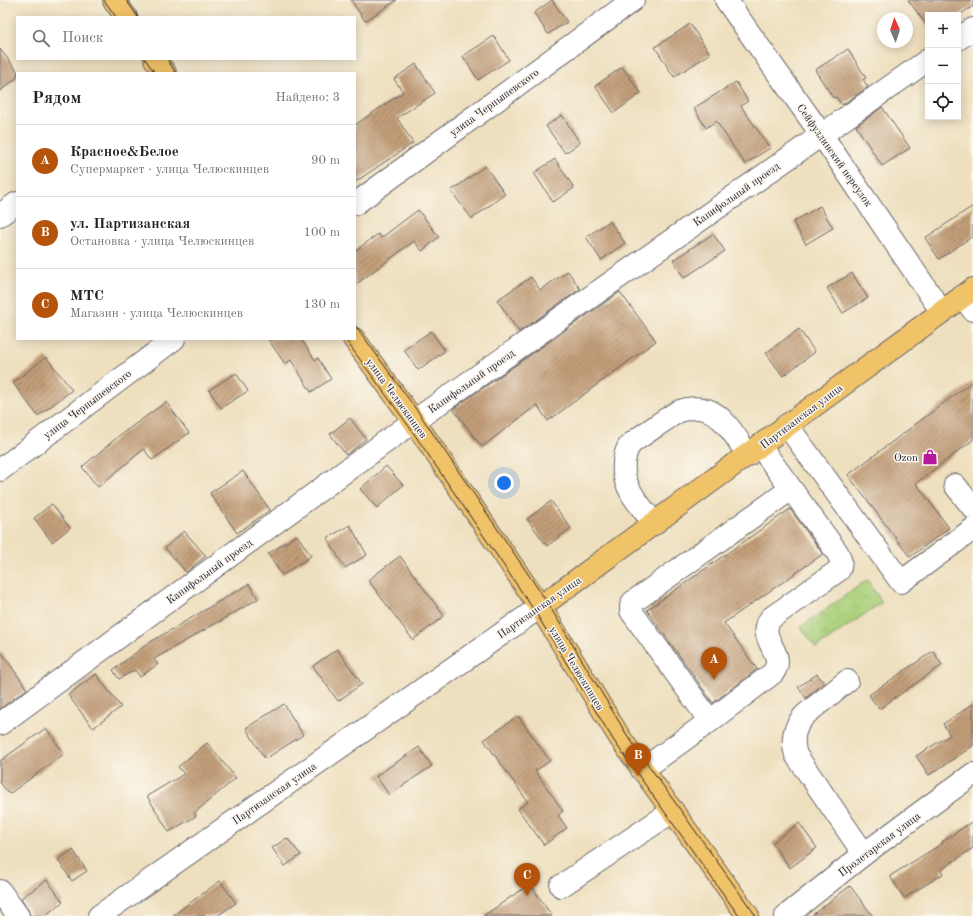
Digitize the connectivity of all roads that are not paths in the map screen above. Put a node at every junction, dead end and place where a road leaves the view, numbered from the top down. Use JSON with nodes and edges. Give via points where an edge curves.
{"nodes":[{"id":1,"x":114,"y":0,"type":"edge"},
{"id":2,"x":633,"y":0,"type":"edge"},
{"id":3,"x":726,"y":0,"type":"edge"},
{"id":4,"x":125,"y":16,"type":"edge"},
{"id":5,"x":973,"y":29,"type":"edge"},
{"id":6,"x":961,"y":37,"type":"edge"},
{"id":7,"x":157,"y":60,"type":"edge"},
{"id":8,"x":925,"y":62,"type":"edge"},
{"id":9,"x":164,"y":72,"type":"edge"},
{"id":10,"x":821,"y":134,"type":"junction"},
{"id":11,"x":356,"y":203,"type":"edge"},
{"id":12,"x":16,"y":204,"type":"edge"},
{"id":13,"x":0,"y":215,"type":"edge"},
{"id":14,"x":970,"y":298,"type":"edge"},
{"id":15,"x":942,"y":312,"type":"junction"},
{"id":16,"x":173,"y":340,"type":"edge"},
{"id":17,"x":355,"y":340,"type":"edge"},
{"id":18,"x":414,"y":421,"type":"junction"},
{"id":19,"x":787,"y":425,"type":"junction"},
{"id":20,"x":754,"y":450,"type":"junction"},
{"id":21,"x":0,"y":470,"type":"edge"},
{"id":22,"x":955,"y":485,"type":"dead end"},
{"id":23,"x":785,"y":500,"type":"junction"},
{"id":24,"x":973,"y":508,"type":"edge"},
{"id":25,"x":654,"y":524,"type":"junction"},
{"id":26,"x":973,"y":529,"type":"edge"},
{"id":27,"x":540,"y":607,"type":"junction"},
{"id":28,"x":848,"y":681,"type":"dead end"},
{"id":29,"x":710,"y":721,"type":"junction"},
{"id":30,"x":0,"y":724,"type":"edge"},
{"id":31,"x":642,"y":770,"type":"junction"},
{"id":32,"x":973,"y":774,"type":"edge"},
{"id":33,"x":673,"y":812,"type":"junction"},
{"id":34,"x":864,"y":854,"type":"junction"},
{"id":35,"x":561,"y":886,"type":"dead end"},
{"id":36,"x":0,"y":891,"type":"edge"},
{"id":37,"x":18,"y":916,"type":"edge"},
{"id":38,"x":99,"y":916,"type":"edge"},
{"id":39,"x":748,"y":916,"type":"edge"},
{"id":40,"x":786,"y":916,"type":"edge"}],
"edges":[{"from":1,"to":4,"type":"main road"},
{"from":2,"to":11,"type":"street","name":"улица Чернышевского"},
{"from":3,"to":10,"type":"street","name":"Сейфуллинский переулок"},
{"from":5,"to":6,"type":"street"},
{"from":7,"to":9,"type":"main road"},
{"from":8,"to":10,"type":"street","name":"Канифольный проезд"},
{"from":10,"to":15,"type":"street","name":"Сейфуллинский переулок"},
{"from":10,"to":18,"type":"street","name":"Канифольный проезд"},
{"from":12,"to":13,"type":"street"},
{"from":14,"to":15,"type":"main road","name":"Партизанская улица"},
{"from":15,"to":19,"type":"main road","name":"Партизанская улица"},
{"from":16,"to":21,"type":"street","name":"улица Чернышевского"},
{"from":17,"to":18,"type":"main road","name":"улица Челюскинцев"},
{"from":18,"to":27,"type":"main road","name":"улица Челюскинцев"},
{"from":18,"to":30,"type":"street","name":"Канифольный проезд"},
{"from":19,"to":20,"type":"main road","name":"Партизанская улица"},
{"from":19,"to":26,"type":"street","via":[[901,582]]},
{"from":20,"to":23,"type":"street"},
{"from":20,"to":25,"type":"main road","name":"Партизанская улица"},
{"from":20,"to":25,"type":"street","via":[[722,420],[707,410],[694,408],[679,411],[630,445],[625,456],[625,480]]},
{"from":22,"to":24,"type":"street"},
{"from":23,"to":29,"type":"street","via":[[837,552],[841,566],[839,570],[771,618],[766,634],[778,659],[776,669]]},
{"from":23,"to":29,"type":"street","via":[[633,602],[631,606],[631,612]]},
{"from":25,"to":27,"type":"main road","name":"Партизанская улица"},
{"from":27,"to":31,"type":"main road","name":"улица Челюскинцев"},
{"from":27,"to":38,"type":"street","name":"Партизанская улица"},
{"from":28,"to":34,"type":"street","via":[[800,720],[793,738],[796,755]]},
{"from":29,"to":31,"type":"street"},
{"from":31,"to":33,"type":"main road","name":"улица Челюскинцев"},
{"from":32,"to":34,"type":"street","name":"Пролетарская улица"},
{"from":33,"to":35,"type":"street"},
{"from":33,"to":39,"type":"main road","name":"улица Челюскинцев"},
{"from":34,"to":40,"type":"street","name":"Пролетарская улица"},
{"from":36,"to":37,"type":"street"}]}
